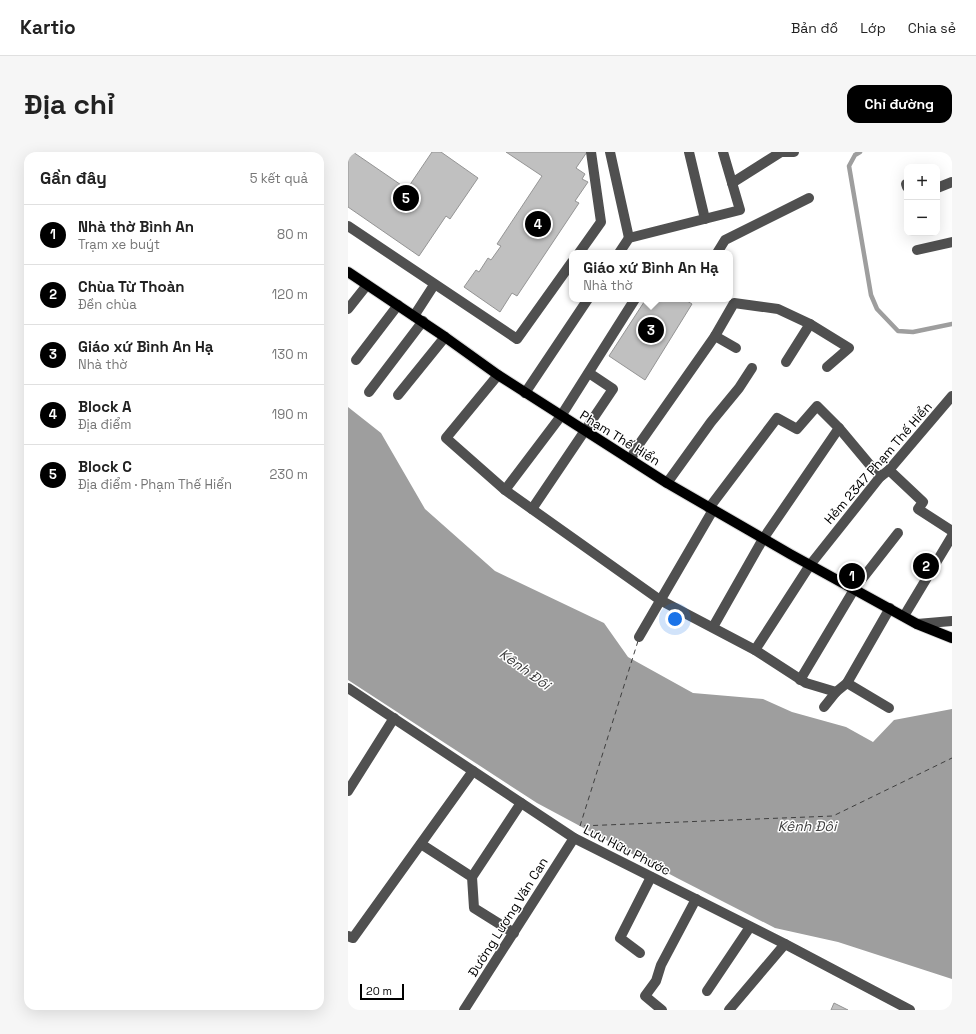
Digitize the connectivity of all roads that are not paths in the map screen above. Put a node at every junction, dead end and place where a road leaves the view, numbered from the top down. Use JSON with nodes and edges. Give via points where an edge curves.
{"nodes":[{"id":1,"x":591,"y":152,"type":"edge"},
{"id":2,"x":689,"y":152,"type":"edge"},
{"id":3,"x":724,"y":152,"type":"edge"},
{"id":4,"x":794,"y":152,"type":"edge"},
{"id":5,"x":613,"y":153,"type":"edge"},
{"id":6,"x":952,"y":182,"type":"edge"},
{"id":7,"x":732,"y":183,"type":"junction"},
{"id":8,"x":940,"y":187,"type":"edge"},
{"id":9,"x":809,"y":198,"type":"dead end"},
{"id":10,"x":705,"y":219,"type":"junction"},
{"id":11,"x":348,"y":226,"type":"edge"},
{"id":12,"x":629,"y":238,"type":"junction"},
{"id":13,"x":952,"y":242,"type":"edge"},
{"id":14,"x":581,"y":250,"type":"edge"},
{"id":15,"x":621,"y":250,"type":"edge"},
{"id":16,"x":719,"y":250,"type":"edge"},
{"id":17,"x":917,"y":250,"type":"dead end"},
{"id":18,"x":569,"y":266,"type":"edge"},
{"id":19,"x":348,"y":272,"type":"edge"},
{"id":20,"x":367,"y":285,"type":"junction"},
{"id":21,"x":434,"y":285,"type":"junction"},
{"id":22,"x":733,"y":301,"type":"edge"},
{"id":23,"x":586,"y":302,"type":"edge"},
{"id":24,"x":633,"y":302,"type":"edge"},
{"id":25,"x":731,"y":302,"type":"edge"},
{"id":26,"x":398,"y":305,"type":"junction"},
{"id":27,"x":348,"y":309,"type":"edge"},
{"id":28,"x":418,"y":319,"type":"junction"},
{"id":29,"x":810,"y":324,"type":"junction"},
{"id":30,"x":445,"y":336,"type":"junction"},
{"id":31,"x":715,"y":336,"type":"junction"},
{"id":32,"x":736,"y":348,"type":"dead end"},
{"id":33,"x":356,"y":360,"type":"dead end"},
{"id":34,"x":786,"y":362,"type":"dead end"},
{"id":35,"x":827,"y":367,"type":"dead end"},
{"id":36,"x":752,"y":368,"type":"dead end"},
{"id":37,"x":589,"y":373,"type":"junction"},
{"id":38,"x":498,"y":375,"type":"junction"},
{"id":39,"x":369,"y":392,"type":"dead end"},
{"id":40,"x":525,"y":393,"type":"junction"},
{"id":41,"x":398,"y":395,"type":"dead end"},
{"id":42,"x":952,"y":396,"type":"edge"},
{"id":43,"x":561,"y":416,"type":"junction"},
{"id":44,"x":840,"y":428,"type":"junction"},
{"id":45,"x":585,"y":432,"type":"junction"},
{"id":46,"x":631,"y":460,"type":"junction"},
{"id":47,"x":889,"y":470,"type":"junction"},
{"id":48,"x":880,"y":477,"type":"junction"},
{"id":49,"x":667,"y":483,"type":"junction"},
{"id":50,"x":505,"y":490,"type":"junction"},
{"id":51,"x":532,"y":509,"type":"junction"},
{"id":52,"x":711,"y":509,"type":"junction"},
{"id":53,"x":952,"y":531,"type":"edge"},
{"id":54,"x":898,"y":533,"type":"dead end"},
{"id":55,"x":952,"y":536,"type":"edge"},
{"id":56,"x":763,"y":539,"type":"junction"},
{"id":57,"x":810,"y":565,"type":"junction"},
{"id":58,"x":855,"y":588,"type":"junction"},
{"id":59,"x":660,"y":600,"type":"junction"},
{"id":60,"x":890,"y":608,"type":"junction"},
{"id":61,"x":904,"y":616,"type":"junction"},
{"id":62,"x":952,"y":622,"type":"edge"},
{"id":63,"x":917,"y":624,"type":"junction"},
{"id":64,"x":713,"y":627,"type":"junction"},
{"id":65,"x":639,"y":637,"type":"dead end"},
{"id":66,"x":952,"y":638,"type":"edge"},
{"id":67,"x":755,"y":650,"type":"junction"},
{"id":68,"x":800,"y":680,"type":"junction"},
{"id":69,"x":847,"y":683,"type":"junction"},
{"id":70,"x":348,"y":688,"type":"edge"},
{"id":71,"x":836,"y":692,"type":"junction"},
{"id":72,"x":824,"y":707,"type":"dead end"},
{"id":73,"x":889,"y":708,"type":"dead end"},
{"id":74,"x":394,"y":718,"type":"junction"},
{"id":75,"x":473,"y":771,"type":"junction"},
{"id":76,"x":348,"y":791,"type":"edge"},
{"id":77,"x":521,"y":803,"type":"junction"},
{"id":78,"x":574,"y":838,"type":"junction"},
{"id":79,"x":421,"y":844,"type":"junction"},
{"id":80,"x":472,"y":877,"type":"junction"},
{"id":81,"x":651,"y":877,"type":"junction"},
{"id":82,"x":696,"y":899,"type":"junction"},
{"id":83,"x":750,"y":927,"type":"junction"},
{"id":84,"x":514,"y":932,"type":"junction"},
{"id":85,"x":348,"y":936,"type":"edge"},
{"id":86,"x":784,"y":944,"type":"junction"},
{"id":87,"x":640,"y":953,"type":"dead end"},
{"id":88,"x":707,"y":991,"type":"dead end"},
{"id":89,"x":464,"y":1010,"type":"edge"},
{"id":90,"x":662,"y":1010,"type":"edge"},
{"id":91,"x":729,"y":1010,"type":"edge"},
{"id":92,"x":910,"y":1010,"type":"edge"}],
"edges":[{"from":1,"to":14,"type":"street","via":[[601,222]]},
{"from":2,"to":10,"type":"street"},
{"from":3,"to":7,"type":"street"},
{"from":4,"to":7,"type":"street","via":[[781,152]]},
{"from":5,"to":12,"type":"street"},
{"from":6,"to":8,"type":"street"},
{"from":7,"to":10,"type":"street","via":[[740,210]]},
{"from":9,"to":16,"type":"street","via":[[725,240]]},
{"from":10,"to":12,"type":"street"},
{"from":11,"to":21,"type":"street"},
{"from":12,"to":15,"type":"street"},
{"from":13,"to":17,"type":"street"},
{"from":18,"to":21,"type":"street","via":[[517,339]]},
{"from":19,"to":20,"type":"main road","name":"Phạm Thế Hiển"},
{"from":20,"to":26,"type":"main road","name":"Phạm Thế Hiển"},
{"from":20,"to":27,"type":"street"},
{"from":21,"to":28,"type":"street"},
{"from":22,"to":29,"type":"street","via":[[778,309]]},
{"from":23,"to":40,"type":"street"},
{"from":24,"to":37,"type":"street"},
{"from":25,"to":31,"type":"street"},
{"from":26,"to":28,"type":"main road","name":"Phạm Thế Hiển"},
{"from":26,"to":33,"type":"street"},
{"from":28,"to":30,"type":"main road","name":"Phạm Thế Hiển"},
{"from":28,"to":39,"type":"street"},
{"from":29,"to":34,"type":"street"},
{"from":29,"to":35,"type":"street","via":[[849,348]]},
{"from":30,"to":38,"type":"main road","name":"Phạm Thế Hiển"},
{"from":30,"to":41,"type":"street"},
{"from":31,"to":32,"type":"street"},
{"from":31,"to":46,"type":"street","via":[[635,450]]},
{"from":36,"to":49,"type":"street"},
{"from":37,"to":43,"type":"street"},
{"from":37,"to":45,"type":"street","via":[[613,388]]},
{"from":38,"to":40,"type":"main road","name":"Phạm Thế Hiển"},
{"from":38,"to":50,"type":"street","via":[[446,438]]},
{"from":40,"to":43,"type":"main road","name":"Phạm Thế Hiển"},
{"from":42,"to":47,"type":"street","name":"Hẻm 2347 Phạm Thế Hiển"},
{"from":43,"to":45,"type":"main road","name":"Phạm Thế Hiển"},
{"from":43,"to":50,"type":"street"},
{"from":44,"to":48,"type":"street"},
{"from":44,"to":52,"type":"street","via":[[817,406],[797,430],[776,418]]},
{"from":44,"to":56,"type":"street"},
{"from":45,"to":46,"type":"main road","name":"Phạm Thế Hiển"},
{"from":45,"to":51,"type":"street"},
{"from":46,"to":49,"type":"main road","name":"Phạm Thế Hiển"},
{"from":47,"to":48,"type":"street","name":"Hẻm 2347 Phạm Thế Hiển"},
{"from":47,"to":53,"type":"street","via":[[923,502],[918,509]]},
{"from":48,"to":57,"type":"street","name":"Hẻm 2347 Phạm Thế Hiển"},
{"from":49,"to":52,"type":"main road","name":"Phạm Thế Hiển"},
{"from":50,"to":51,"type":"street"},
{"from":51,"to":59,"type":"street"},
{"from":52,"to":56,"type":"main road","name":"Phạm Thế Hiển"},
{"from":52,"to":59,"type":"street"},
{"from":54,"to":58,"type":"street"},
{"from":55,"to":61,"type":"street"},
{"from":56,"to":57,"type":"main road","name":"Phạm Thế Hiển"},
{"from":56,"to":64,"type":"street"},
{"from":57,"to":58,"type":"main road","name":"Phạm Thế Hiển"},
{"from":57,"to":67,"type":"street","name":"Hẻm 2347 Phạm Thế Hiển"},
{"from":58,"to":60,"type":"main road","name":"Phạm Thế Hiển"},
{"from":58,"to":68,"type":"street"},
{"from":59,"to":64,"type":"street"},
{"from":59,"to":65,"type":"street"},
{"from":60,"to":61,"type":"main road","name":"Phạm Thế Hiển"},
{"from":60,"to":69,"type":"street"},
{"from":61,"to":63,"type":"main road","name":"Phạm Thế Hiển"},
{"from":62,"to":63,"type":"street"},
{"from":63,"to":66,"type":"main road"},
{"from":64,"to":67,"type":"street"},
{"from":67,"to":68,"type":"street"},
{"from":68,"to":71,"type":"street"},
{"from":69,"to":71,"type":"street"},
{"from":69,"to":73,"type":"street"},
{"from":70,"to":74,"type":"street","name":"Lưu Hữu Phước"},
{"from":71,"to":72,"type":"street"},
{"from":74,"to":75,"type":"street","name":"Lưu Hữu Phước"},
{"from":74,"to":76,"type":"street"},
{"from":75,"to":77,"type":"street","name":"Lưu Hữu Phước"},
{"from":75,"to":79,"type":"street"},
{"from":77,"to":78,"type":"street","name":"Lưu Hữu Phước"},
{"from":77,"to":80,"type":"street"},
{"from":78,"to":81,"type":"street","name":"Lưu Hữu Phước"},
{"from":78,"to":84,"type":"street","name":"Đường Lương Văn Can"},
{"from":79,"to":80,"type":"street"},
{"from":79,"to":85,"type":"street","via":[[353,938]]},
{"from":80,"to":84,"type":"street","via":[[474,908]]},
{"from":81,"to":82,"type":"street","name":"Lưu Hữu Phước"},
{"from":81,"to":87,"type":"street","via":[[620,938]]},
{"from":82,"to":83,"type":"street","name":"Lưu Hữu Phước"},
{"from":82,"to":90,"type":"street","via":[[661,965],[656,981],[645,996]]},
{"from":83,"to":86,"type":"street","name":"Lưu Hữu Phước"},
{"from":83,"to":88,"type":"street"},
{"from":84,"to":89,"type":"street","name":"Đường Lương Văn Can"},
{"from":86,"to":91,"type":"street"},
{"from":86,"to":92,"type":"street","name":"Lưu Hữu Phước"}]}
